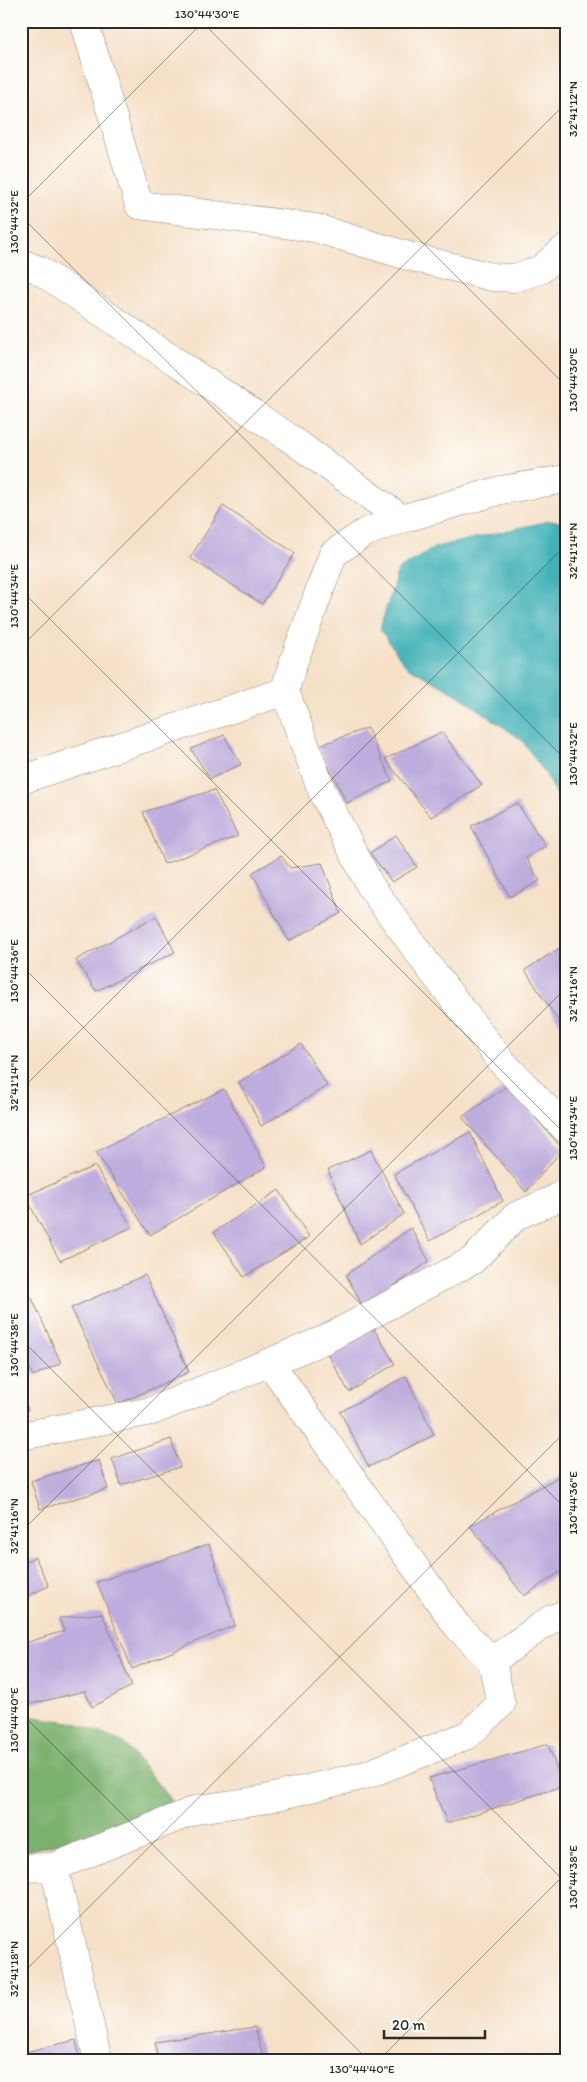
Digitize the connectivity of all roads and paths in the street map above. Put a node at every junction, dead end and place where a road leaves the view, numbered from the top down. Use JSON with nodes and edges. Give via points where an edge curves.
{"nodes":[{"id":1,"x":84,"y":21,"type":"edge"},
{"id":2,"x":566,"y":248,"type":"edge"},
{"id":3,"x":21,"y":263,"type":"edge"},
{"id":4,"x":566,"y":479,"type":"edge"},
{"id":5,"x":402,"y":519,"type":"junction"},
{"id":6,"x":285,"y":692,"type":"junction"},
{"id":7,"x":21,"y":780,"type":"edge"},
{"id":8,"x":566,"y":1129,"type":"edge"},
{"id":9,"x":566,"y":1192,"type":"edge"},
{"id":10,"x":270,"y":1363,"type":"junction"},
{"id":11,"x":21,"y":1436,"type":"edge"},
{"id":12,"x":566,"y":1614,"type":"edge"},
{"id":13,"x":492,"y":1661,"type":"junction"},
{"id":14,"x":54,"y":1867,"type":"junction"},
{"id":15,"x":21,"y":1868,"type":"edge"},
{"id":16,"x":98,"y":2061,"type":"edge"}],
"edges":[{"from":1,"to":2,"type":"street","via":[[139,205],[315,228],[492,277],[514,278],[540,270]]},
{"from":3,"to":5,"type":"street","via":[[39,270],[288,436]]},
{"from":4,"to":5,"type":"street","via":[[501,490]]},
{"from":5,"to":6,"type":"street","via":[[364,533],[333,554]]},
{"from":6,"to":7,"type":"street"},
{"from":6,"to":8,"type":"street","via":[[322,791],[372,887],[501,1061]]},
{"from":9,"to":10,"type":"street","via":[[516,1216],[473,1260],[326,1339]]},
{"from":10,"to":11,"type":"street","via":[[152,1411]]},
{"from":10,"to":13,"type":"street","via":[[457,1626]]},
{"from":12,"to":13,"type":"street","via":[[551,1619]]},
{"from":13,"to":14,"type":"street","via":[[501,1704],[468,1735],[366,1775],[261,1800],[198,1809]]},
{"from":14,"to":15,"type":"street"},
{"from":14,"to":16,"type":"street"}]}
